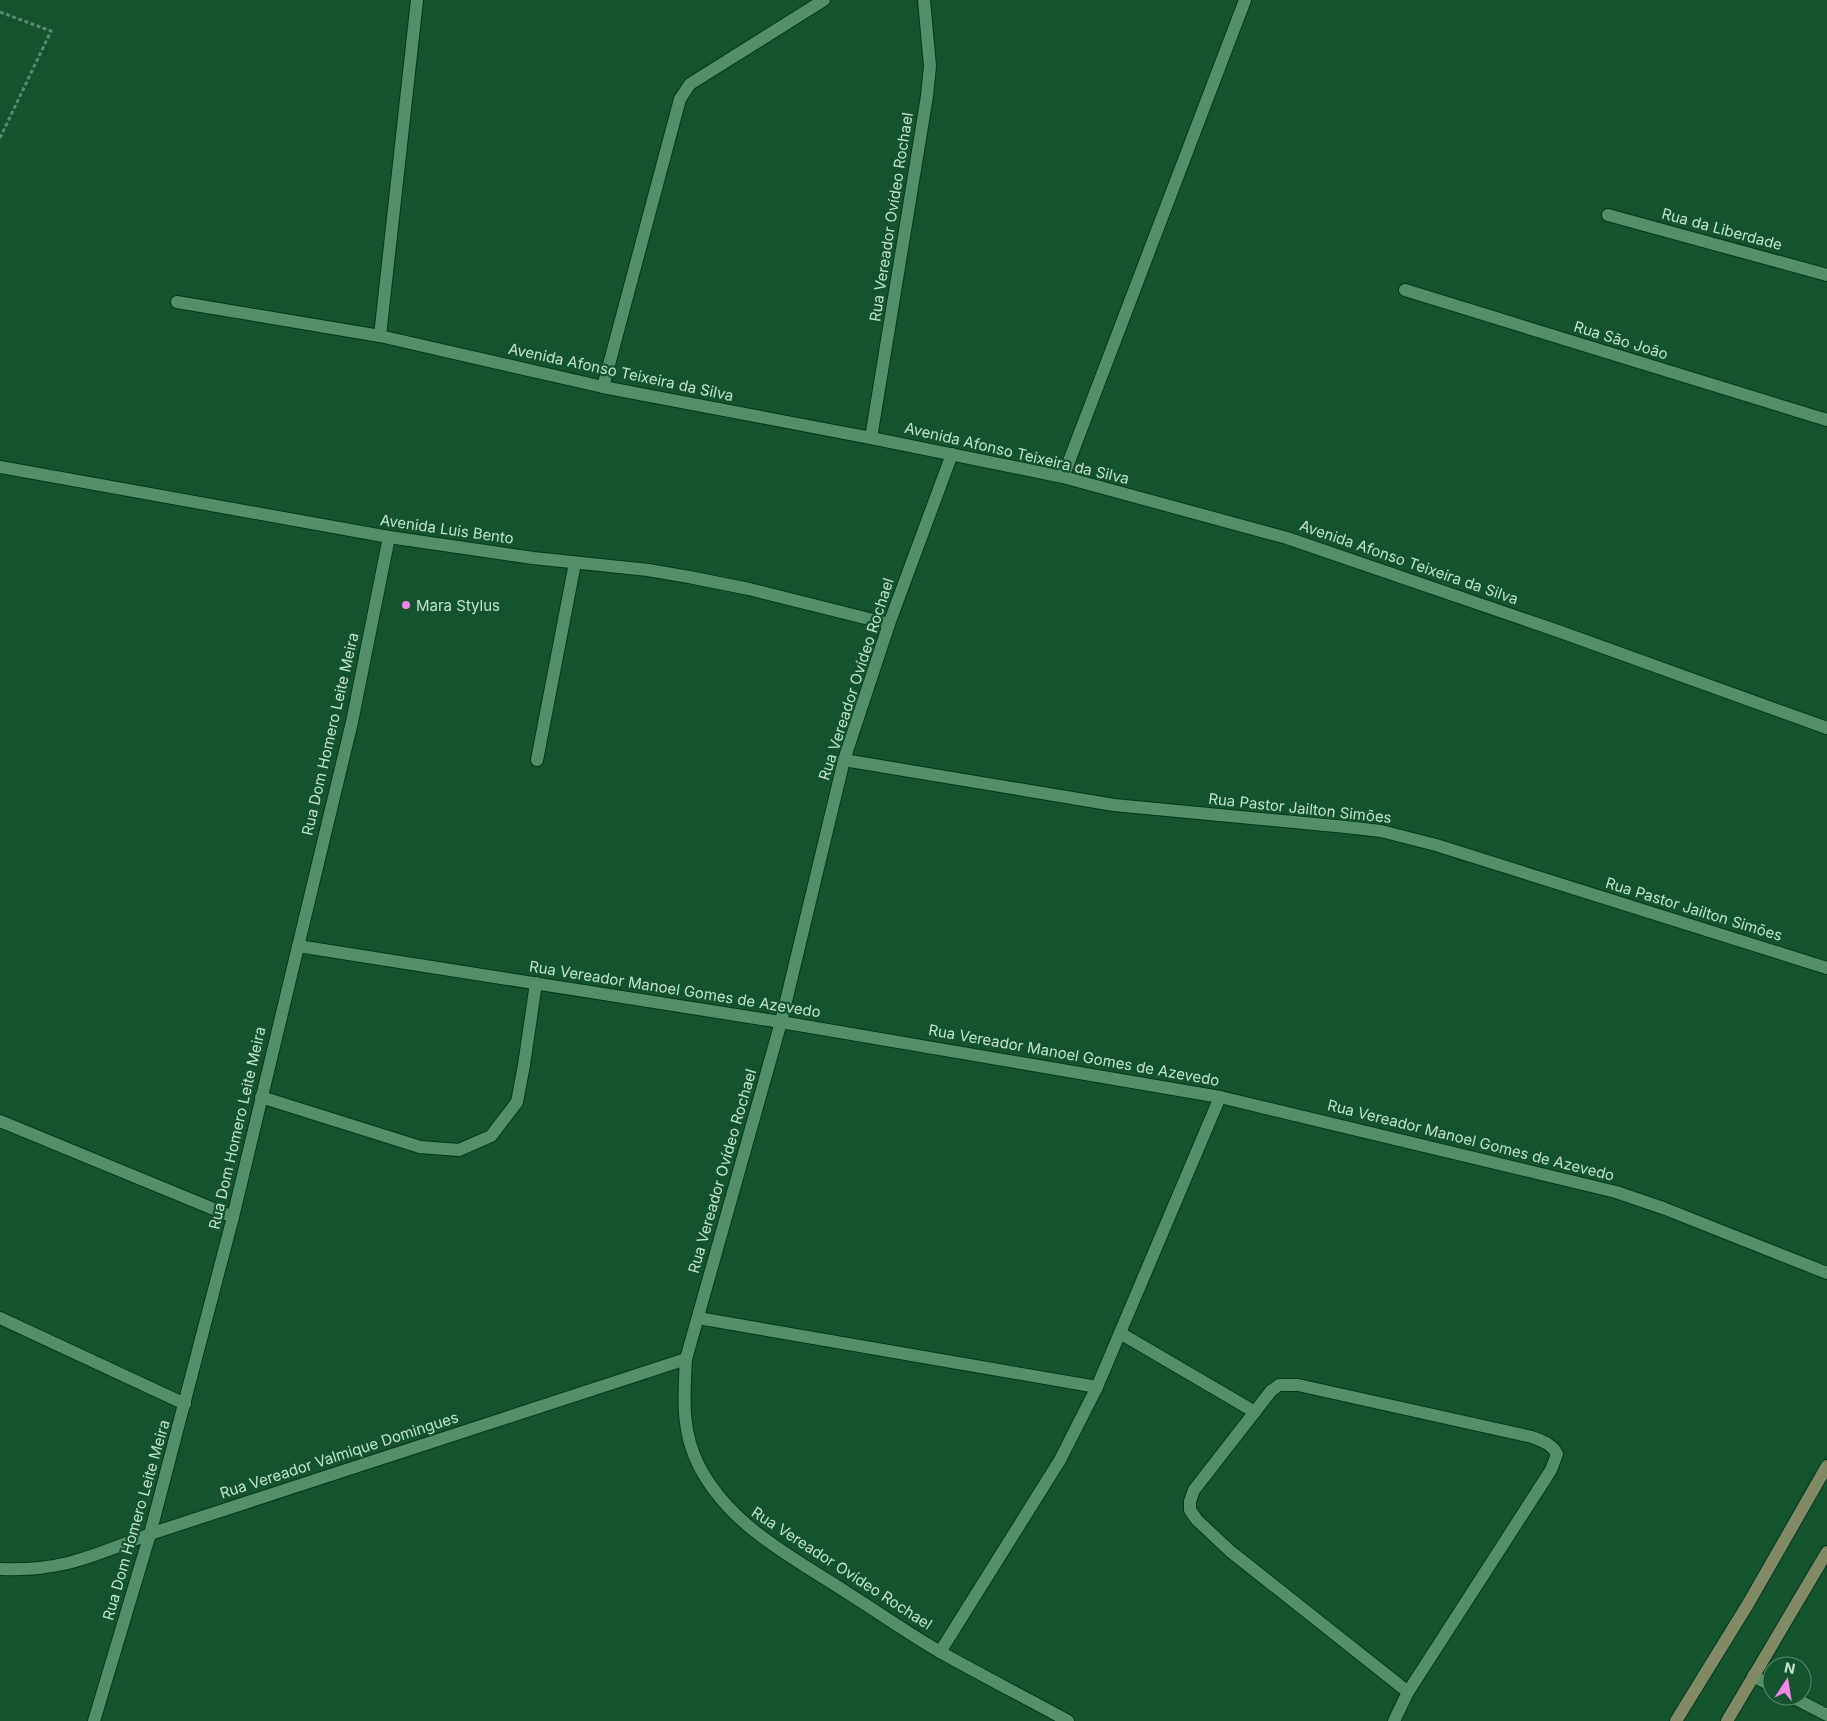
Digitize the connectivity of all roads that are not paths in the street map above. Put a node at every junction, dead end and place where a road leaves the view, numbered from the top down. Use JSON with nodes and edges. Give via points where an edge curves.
{"nodes":[{"id":1,"x":417,"y":0,"type":"edge"},
{"id":2,"x":824,"y":0,"type":"edge"},
{"id":3,"x":924,"y":0,"type":"edge"},
{"id":4,"x":1245,"y":0,"type":"edge"},
{"id":5,"x":1608,"y":215,"type":"dead end"},
{"id":6,"x":1827,"y":275,"type":"edge"},
{"id":7,"x":1405,"y":290,"type":"dead end"},
{"id":8,"x":176,"y":302,"type":"dead end"},
{"id":9,"x":380,"y":336,"type":"junction"},
{"id":10,"x":604,"y":387,"type":"junction"},
{"id":11,"x":1827,"y":420,"type":"edge"},
{"id":12,"x":871,"y":438,"type":"junction"},
{"id":13,"x":952,"y":454,"type":"junction"},
{"id":14,"x":0,"y":467,"type":"edge"},
{"id":15,"x":1063,"y":477,"type":"junction"},
{"id":16,"x":389,"y":537,"type":"junction"},
{"id":17,"x":575,"y":563,"type":"junction"},
{"id":18,"x":889,"y":624,"type":"junction"},
{"id":19,"x":1827,"y":728,"type":"edge"},
{"id":20,"x":537,"y":760,"type":"dead end"},
{"id":21,"x":844,"y":760,"type":"junction"},
{"id":22,"x":298,"y":946,"type":"junction"},
{"id":23,"x":1827,"y":968,"type":"edge"},
{"id":24,"x":536,"y":983,"type":"junction"},
{"id":25,"x":781,"y":1022,"type":"junction"},
{"id":26,"x":1220,"y":1096,"type":"junction"},
{"id":27,"x":261,"y":1097,"type":"junction"},
{"id":28,"x":0,"y":1121,"type":"edge"},
{"id":29,"x":233,"y":1217,"type":"junction"},
{"id":30,"x":1827,"y":1274,"type":"edge"},
{"id":31,"x":0,"y":1318,"type":"edge"},
{"id":32,"x":698,"y":1318,"type":"junction"},
{"id":33,"x":1120,"y":1333,"type":"junction"},
{"id":34,"x":686,"y":1359,"type":"junction"},
{"id":35,"x":1097,"y":1387,"type":"junction"},
{"id":36,"x":186,"y":1404,"type":"junction"},
{"id":37,"x":1255,"y":1412,"type":"junction"},
{"id":38,"x":1827,"y":1466,"type":"edge"},
{"id":39,"x":150,"y":1534,"type":"junction"},
{"id":40,"x":1827,"y":1552,"type":"edge"},
{"id":41,"x":0,"y":1569,"type":"edge"},
{"id":42,"x":940,"y":1652,"type":"junction"},
{"id":43,"x":1753,"y":1676,"type":"junction"},
{"id":44,"x":1762,"y":1681,"type":"edge"},
{"id":45,"x":1408,"y":1692,"type":"junction"},
{"id":46,"x":1809,"y":1706,"type":"edge"},
{"id":47,"x":1827,"y":1715,"type":"edge"},
{"id":48,"x":94,"y":1721,"type":"edge"},
{"id":49,"x":1068,"y":1721,"type":"edge"},
{"id":50,"x":1394,"y":1721,"type":"edge"},
{"id":51,"x":1676,"y":1721,"type":"edge"},
{"id":52,"x":1727,"y":1721,"type":"edge"}],
"edges":[{"from":1,"to":9,"type":"street"},
{"from":2,"to":10,"type":"street","via":[[690,84],[680,99]]},
{"from":3,"to":12,"type":"street","name":"Rua Vereador Ovídeo Rochael","via":[[930,66],[927,96]]},
{"from":4,"to":15,"type":"street"},
{"from":5,"to":6,"type":"street","name":"Rua da Liberdade"},
{"from":7,"to":11,"type":"street","name":"Rua São João"},
{"from":8,"to":9,"type":"street","name":"Avenida Afonso Teixeira da Silva"},
{"from":9,"to":10,"type":"street","name":"Avenida Afonso Teixeira da Silva"},
{"from":10,"to":12,"type":"street","name":"Avenida Afonso Teixeira da Silva"},
{"from":12,"to":13,"type":"street","name":"Avenida Afonso Teixeira da Silva"},
{"from":13,"to":15,"type":"street","name":"Avenida Afonso Teixeira da Silva"},
{"from":13,"to":18,"type":"street","name":"Rua Vereador Ovídeo Rochael"},
{"from":14,"to":16,"type":"street","name":"Avenida Luis Bento"},
{"from":15,"to":19,"type":"street","name":"Avenida Afonso Teixeira da Silva","via":[[1287,538]]},
{"from":16,"to":17,"type":"street","name":"Avenida Luis Bento"},
{"from":16,"to":22,"type":"street","name":"Rua Dom Homero Leite Meira","via":[[352,722]]},
{"from":17,"to":18,"type":"street","name":"Avenida Luis Bento","via":[[689,577]]},
{"from":17,"to":20,"type":"street"},
{"from":18,"to":21,"type":"street","name":"Rua Vereador Ovídeo Rochael"},
{"from":21,"to":23,"type":"street","name":"Rua Pastor Jailton Simões","via":[[1114,805],[1381,831],[1436,845]]},
{"from":21,"to":25,"type":"street","name":"Rua Vereador Ovídeo Rochael"},
{"from":22,"to":24,"type":"street","name":"Rua Vereador Manoel Gomes de Azevedo"},
{"from":22,"to":27,"type":"street","name":"Rua Dom Homero Leite Meira"},
{"from":24,"to":25,"type":"street","name":"Rua Vereador Manoel Gomes de Azevedo"},
{"from":24,"to":27,"type":"street","via":[[517,1102],[491,1136],[459,1150],[420,1147]]},
{"from":25,"to":26,"type":"street","name":"Rua Vereador Manoel Gomes de Azevedo"},
{"from":25,"to":32,"type":"street","name":"Rua Vereador Ovídeo Rochael"},
{"from":26,"to":30,"type":"street","name":"Rua Vereador Manoel Gomes de Azevedo","via":[[1616,1192]]},
{"from":26,"to":33,"type":"street"},
{"from":27,"to":29,"type":"street","name":"Rua Dom Homero Leite Meira"},
{"from":28,"to":29,"type":"street"},
{"from":29,"to":36,"type":"street","name":"Rua Dom Homero Leite Meira"},
{"from":31,"to":36,"type":"street"},
{"from":32,"to":34,"type":"street","name":"Rua Vereador Ovídeo Rochael"},
{"from":32,"to":35,"type":"street"},
{"from":33,"to":35,"type":"street"},
{"from":33,"to":37,"type":"street"},
{"from":34,"to":39,"type":"street","name":"Rua Vereador Valmique Domingues"},
{"from":34,"to":42,"type":"street","name":"Rua Vereador Ovídeo Rochael","via":[[683,1405],[687,1437],[715,1493],[737,1517],[770,1542]]},
{"from":35,"to":42,"type":"street","via":[[1060,1460]]},
{"from":36,"to":39,"type":"street","name":"Rua Dom Homero Leite Meira"},
{"from":37,"to":45,"type":"street","via":[[1194,1490],[1190,1510],[1230,1551]]},
{"from":37,"to":45,"type":"street","via":[[1276,1388],[1298,1385],[1532,1437],[1554,1448],[1556,1460],[1551,1470]]},
{"from":38,"to":51,"type":"street"},
{"from":39,"to":41,"type":"street","name":"Rua Vereador Valmique Domingues","via":[[76,1562],[43,1569]]},
{"from":39,"to":48,"type":"street","name":"Rua Dom Homero Leite Meira"},
{"from":40,"to":43,"type":"street"},
{"from":42,"to":49,"type":"street","name":"Rua Vereador Ovídeo Rochael"},
{"from":43,"to":44,"type":"street"},
{"from":43,"to":52,"type":"street"},
{"from":45,"to":50,"type":"street"},
{"from":46,"to":47,"type":"street"}]}
